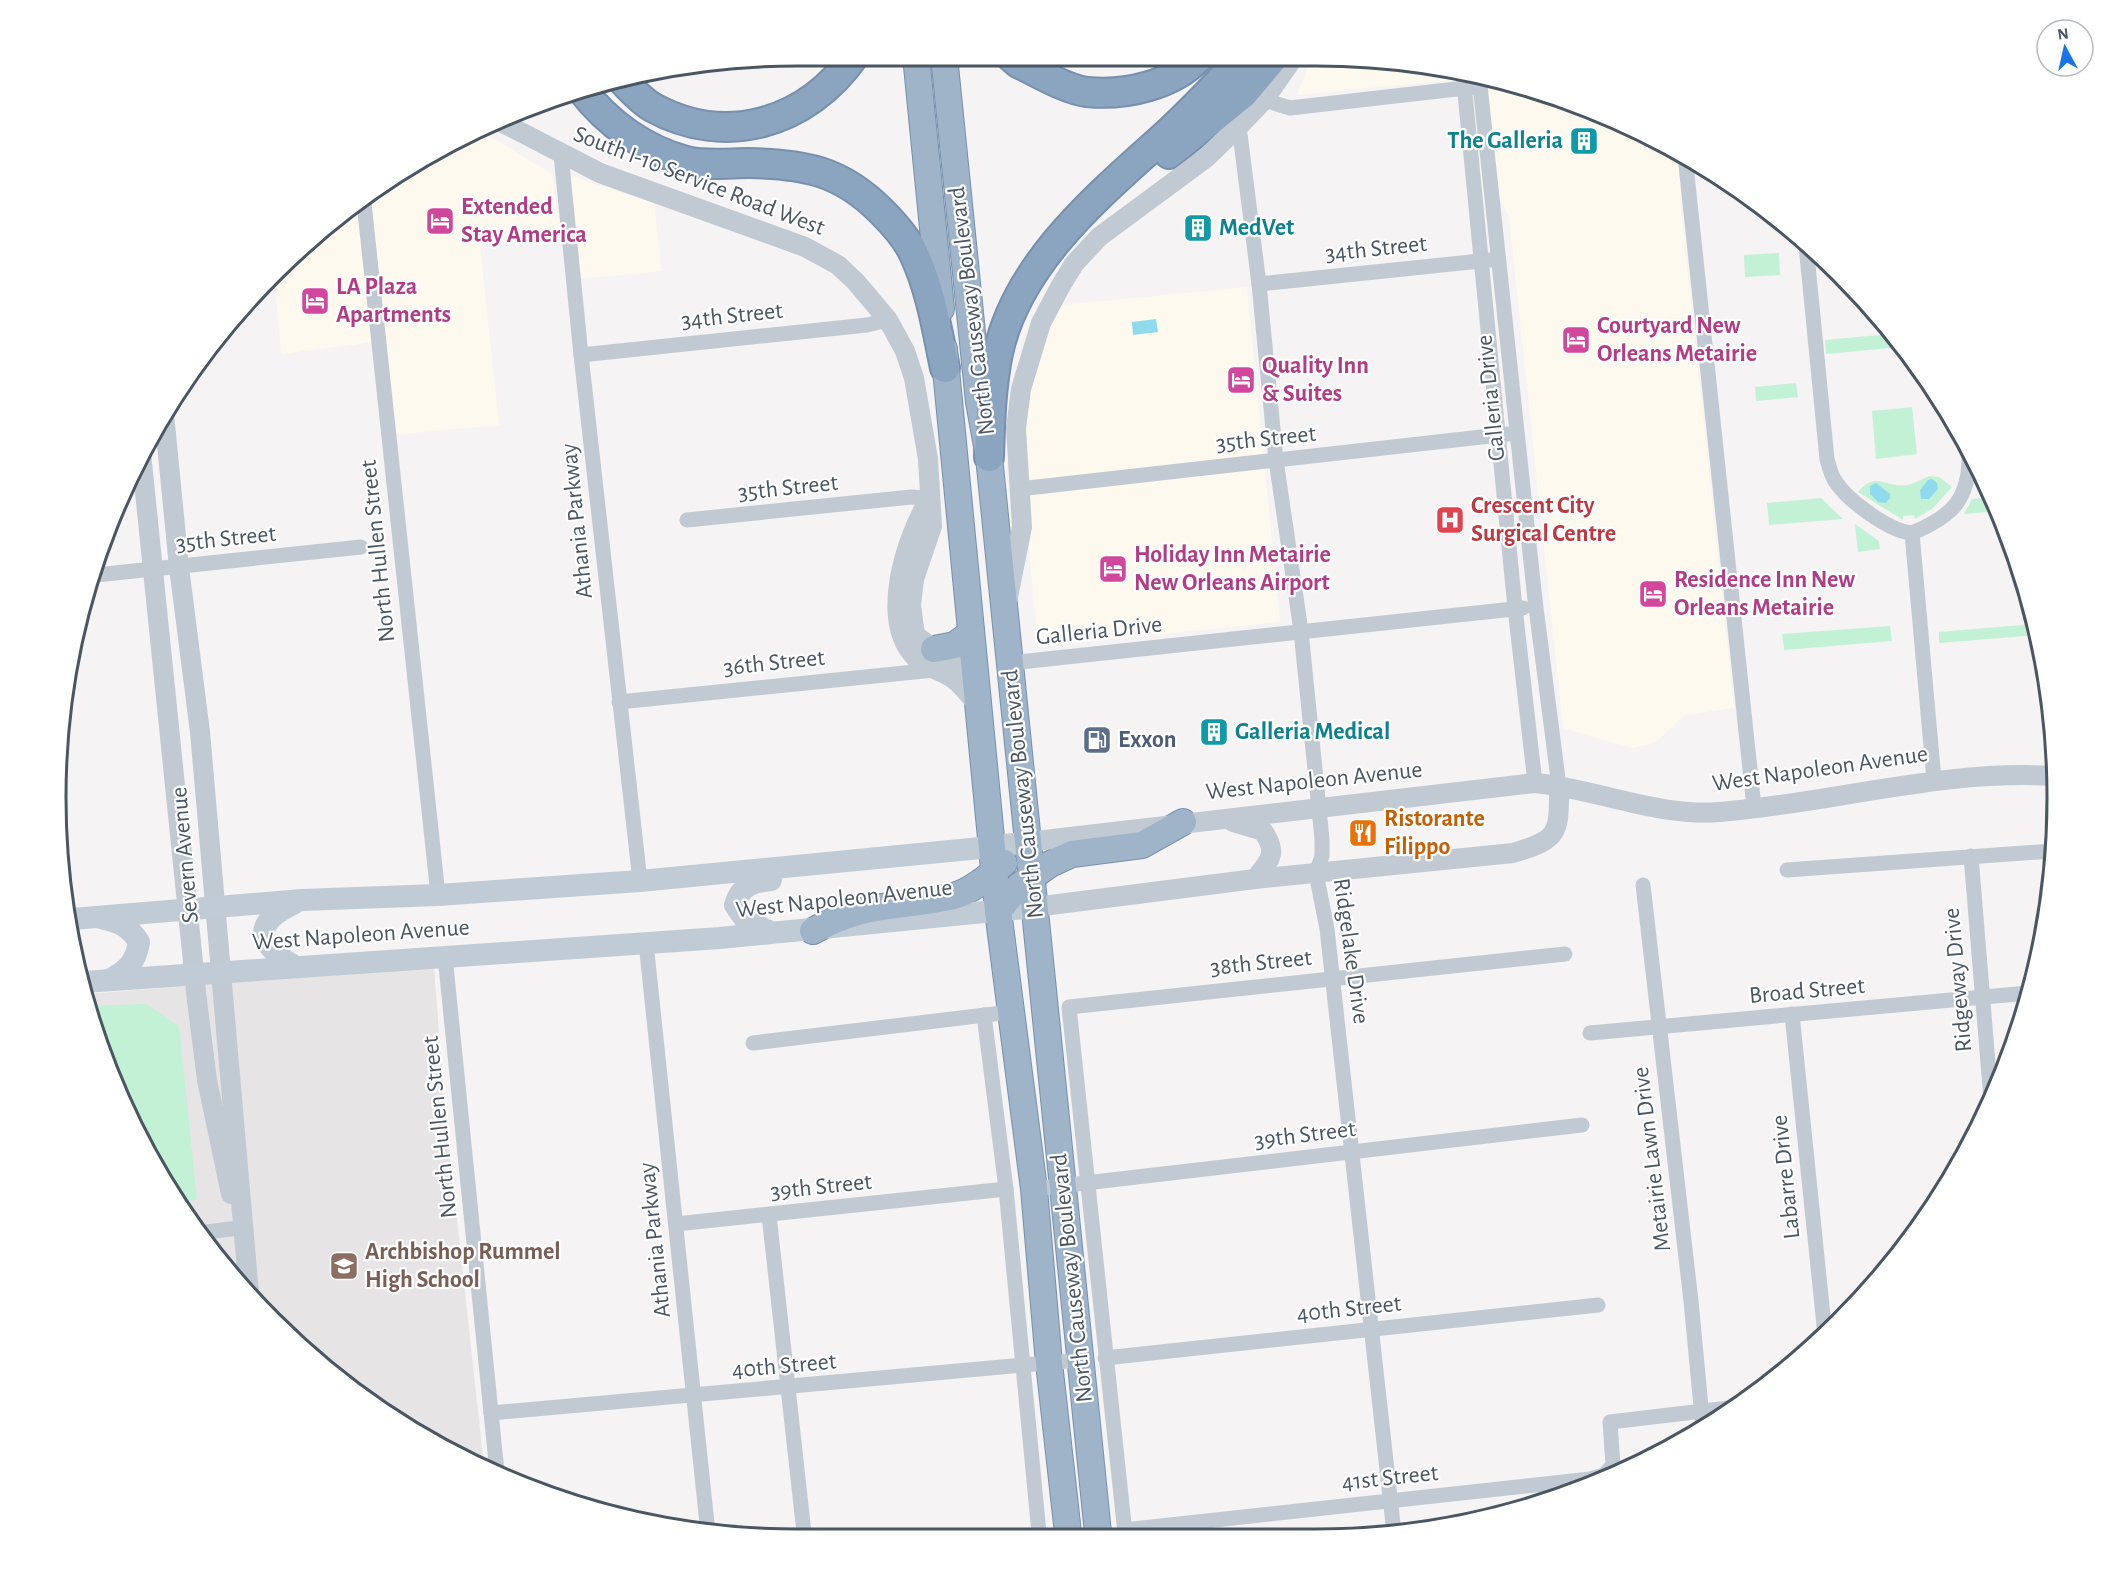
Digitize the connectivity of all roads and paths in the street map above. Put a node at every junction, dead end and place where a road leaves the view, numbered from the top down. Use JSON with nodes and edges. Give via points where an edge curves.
{"nodes":[{"id":1,"x":847,"y":66,"type":"edge"},
{"id":2,"x":917,"y":66,"type":"edge"},
{"id":3,"x":945,"y":66,"type":"edge"},
{"id":4,"x":1024,"y":66,"type":"edge"},
{"id":5,"x":1191,"y":66,"type":"edge"},
{"id":6,"x":1234,"y":66,"type":"edge"},
{"id":7,"x":1266,"y":66,"type":"edge"},
{"id":8,"x":1288,"y":66,"type":"edge"},
{"id":9,"x":1460,"y":81,"type":"edge"},
{"id":10,"x":1464,"y":81,"type":"edge"},
{"id":11,"x":1480,"y":85,"type":"edge"},
{"id":12,"x":629,"y":86,"type":"edge"},
{"id":13,"x":588,"y":97,"type":"edge"},
{"id":14,"x":1264,"y":100,"type":"junction"},
{"id":15,"x":509,"y":126,"type":"edge"},
{"id":16,"x":1239,"y":126,"type":"junction"},
{"id":17,"x":561,"y":155,"type":"junction"},
{"id":18,"x":1686,"y":167,"type":"edge"},
{"id":19,"x":365,"y":208,"type":"edge"},
{"id":20,"x":1073,"y":224,"type":"junction"},
{"id":21,"x":1807,"y":256,"type":"edge"},
{"id":22,"x":1498,"y":260,"type":"junction"},
{"id":23,"x":1482,"y":261,"type":"junction"},
{"id":24,"x":1259,"y":284,"type":"junction"},
{"id":25,"x":888,"y":320,"type":"junction"},
{"id":26,"x":581,"y":355,"type":"junction"},
{"id":27,"x":945,"y":368,"type":"junction"},
{"id":28,"x":166,"y":430,"type":"edge"},
{"id":29,"x":1517,"y":433,"type":"junction"},
{"id":30,"x":1499,"y":436,"type":"junction"},
{"id":31,"x":989,"y":458,"type":"junction"},
{"id":32,"x":1276,"y":460,"type":"junction"},
{"id":33,"x":1968,"y":467,"type":"edge"},
{"id":34,"x":143,"y":470,"type":"edge"},
{"id":35,"x":1019,"y":489,"type":"junction"},
{"id":36,"x":930,"y":498,"type":"junction"},
{"id":37,"x":687,"y":520,"type":"dead end"},
{"id":38,"x":1912,"y":533,"type":"junction"},
{"id":39,"x":361,"y":547,"type":"dead end"},
{"id":40,"x":179,"y":567,"type":"junction"},
{"id":41,"x":154,"y":570,"type":"junction"},
{"id":42,"x":101,"y":575,"type":"edge"},
{"id":43,"x":1536,"y":606,"type":"junction"},
{"id":44,"x":1515,"y":608,"type":"junction"},
{"id":45,"x":1005,"y":618,"type":"junction"},
{"id":46,"x":970,"y":626,"type":"junction"},
{"id":47,"x":1301,"y":631,"type":"junction"},
{"id":48,"x":934,"y":660,"type":"junction"},
{"id":49,"x":1010,"y":663,"type":"junction"},
{"id":50,"x":976,"y":669,"type":"junction"},
{"id":51,"x":619,"y":702,"type":"junction"},
{"id":52,"x":980,"y":707,"type":"junction"},
{"id":53,"x":2046,"y":775,"type":"edge"},
{"id":54,"x":1934,"y":780,"type":"junction"},
{"id":55,"x":1535,"y":783,"type":"junction"},
{"id":56,"x":1559,"y":786,"type":"junction"},
{"id":57,"x":1023,"y":798,"type":"junction"},
{"id":58,"x":1754,"y":807,"type":"junction"},
{"id":59,"x":1320,"y":809,"type":"junction"},
{"id":60,"x":1208,"y":820,"type":"junction"},
{"id":61,"x":1183,"y":822,"type":"junction"},
{"id":62,"x":1026,"y":842,"type":"junction"},
{"id":63,"x":2044,"y":851,"type":"edge"},
{"id":64,"x":1971,"y":856,"type":"junction"},
{"id":65,"x":883,"y":858,"type":"junction"},
{"id":66,"x":993,"y":860,"type":"junction"},
{"id":67,"x":1787,"y":870,"type":"dead end"},
{"id":68,"x":1316,"y":873,"type":"junction"},
{"id":69,"x":1031,"y":876,"type":"junction"},
{"id":70,"x":1256,"y":879,"type":"junction"},
{"id":71,"x":640,"y":881,"type":"junction"},
{"id":72,"x":1644,"y":885,"type":"dead end"},
{"id":73,"x":438,"y":895,"type":"junction"},
{"id":74,"x":302,"y":900,"type":"junction"},
{"id":75,"x":1035,"y":907,"type":"junction"},
{"id":76,"x":215,"y":908,"type":"junction"},
{"id":77,"x":188,"y":909,"type":"junction"},
{"id":78,"x":998,"y":911,"type":"junction"},
{"id":79,"x":98,"y":917,"type":"junction"},
{"id":80,"x":76,"y":919,"type":"edge"},
{"id":81,"x":813,"y":931,"type":"junction"},
{"id":82,"x":773,"y":933,"type":"junction"},
{"id":83,"x":646,"y":943,"type":"junction"},
{"id":84,"x":1565,"y":954,"type":"dead end"},
{"id":85,"x":445,"y":956,"type":"junction"},
{"id":86,"x":294,"y":966,"type":"junction"},
{"id":87,"x":220,"y":973,"type":"junction"},
{"id":88,"x":195,"y":975,"type":"junction"},
{"id":89,"x":1332,"y":977,"type":"junction"},
{"id":90,"x":108,"y":981,"type":"junction"},
{"id":91,"x":90,"y":982,"type":"edge"},
{"id":92,"x":2020,"y":994,"type":"edge"},
{"id":93,"x":1982,"y":999,"type":"junction"},
{"id":94,"x":1069,"y":1007,"type":"joint"},
{"id":95,"x":1010,"y":1012,"type":"junction"},
{"id":96,"x":1792,"y":1014,"type":"junction"},
{"id":97,"x":984,"y":1015,"type":"junction"},
{"id":98,"x":1659,"y":1026,"type":"junction"},
{"id":99,"x":1590,"y":1033,"type":"dead end"},
{"id":100,"x":753,"y":1043,"type":"dead end"},
{"id":101,"x":1989,"y":1081,"type":"edge"},
{"id":102,"x":1581,"y":1125,"type":"dead end"},
{"id":103,"x":1353,"y":1152,"type":"junction"},
{"id":104,"x":1074,"y":1184,"type":"junction"},
{"id":105,"x":1006,"y":1189,"type":"junction"},
{"id":106,"x":1034,"y":1189,"type":"junction"},
{"id":107,"x":769,"y":1215,"type":"junction"},
{"id":108,"x":676,"y":1224,"type":"junction"},
{"id":109,"x":238,"y":1228,"type":"junction"},
{"id":110,"x":209,"y":1232,"type":"edge"},
{"id":111,"x":244,"y":1275,"type":"edge"},
{"id":112,"x":248,"y":1280,"type":"edge"},
{"id":113,"x":1598,"y":1305,"type":"dead end"},
{"id":114,"x":1824,"y":1323,"type":"edge"},
{"id":115,"x":1372,"y":1329,"type":"junction"},
{"id":116,"x":1092,"y":1359,"type":"junction"},
{"id":117,"x":1049,"y":1363,"type":"junction"},
{"id":118,"x":1023,"y":1365,"type":"junction"},
{"id":119,"x":789,"y":1388,"type":"junction"},
{"id":120,"x":695,"y":1397,"type":"junction"},
{"id":121,"x":1717,"y":1409,"type":"edge"},
{"id":122,"x":1701,"y":1411,"type":"junction"},
{"id":123,"x":491,"y":1413,"type":"junction"},
{"id":124,"x":1702,"y":1418,"type":"edge"},
{"id":125,"x":496,"y":1464,"type":"edge"},
{"id":126,"x":1612,"y":1466,"type":"edge"},
{"id":127,"x":1579,"y":1479,"type":"edge"},
{"id":128,"x":1390,"y":1501,"type":"junction"},
{"id":129,"x":707,"y":1523,"type":"edge"},
{"id":130,"x":1393,"y":1525,"type":"edge"},
{"id":131,"x":804,"y":1529,"type":"edge"},
{"id":132,"x":1039,"y":1529,"type":"edge"},
{"id":133,"x":1068,"y":1529,"type":"edge"},
{"id":134,"x":1098,"y":1529,"type":"edge"},
{"id":135,"x":1124,"y":1529,"type":"edge"},
{"id":136,"x":1151,"y":1529,"type":"edge"}],
"edges":[{"from":1,"to":12,"type":"highway","via":[[806,106],[755,126],[700,126],[651,106]]},
{"from":2,"to":27,"type":"highway","name":"North Causeway Boulevard"},
{"from":3,"to":31,"type":"highway","name":"North Causeway Boulevard","via":[[979,402]]},
{"from":4,"to":5,"type":"highway","via":[[1085,92],[1128,91],[1167,79]]},
{"from":6,"to":20,"type":"highway"},
{"from":7,"to":20,"type":"highway","via":[[1243,94],[1204,127]]},
{"from":8,"to":14,"type":"street"},
{"from":9,"to":14,"type":"street","via":[[1290,108]]},
{"from":10,"to":23,"type":"street","name":"Galleria Drive"},
{"from":11,"to":22,"type":"street","name":"Galleria Drive"},
{"from":13,"to":27,"type":"highway","via":[[639,143],[687,162],[808,168],[836,177],[861,192],[892,222],[914,254],[926,282]]},
{"from":14,"to":16,"type":"street"},
{"from":15,"to":17,"type":"street","name":"South I-10 Service Road West"},
{"from":16,"to":24,"type":"street","name":"Ridgelake Drive"},
{"from":16,"to":35,"type":"street","via":[[1206,158],[1100,237],[1074,264],[1060,287],[1041,323],[1021,389],[1016,428]]},
{"from":17,"to":25,"type":"street","name":"South I-10 Service Road West","via":[[600,173],[805,247],[838,265]]},
{"from":17,"to":26,"type":"street","name":"Athania Parkway"},
{"from":18,"to":58,"type":"street"},
{"from":19,"to":73,"type":"street","name":"North Hullen Street"},
{"from":20,"to":31,"type":"highway","via":[[1028,282],[998,352]]},
{"from":21,"to":38,"type":"street","via":[[1827,459],[1834,481],[1886,524]]},
{"from":22,"to":23,"type":"street","name":"34th Street"},
{"from":22,"to":29,"type":"street","name":"Galleria Drive"},
{"from":23,"to":24,"type":"street","name":"34th Street"},
{"from":23,"to":30,"type":"street","name":"Galleria Drive"},
{"from":24,"to":32,"type":"street","name":"Ridgelake Drive"},
{"from":25,"to":26,"type":"street","name":"34th Street"},
{"from":25,"to":36,"type":"street","name":"South I-10 Service Road West","via":[[914,378]]},
{"from":26,"to":51,"type":"street","name":"Athania Parkway"},
{"from":27,"to":46,"type":"highway","name":"North Causeway Boulevard"},
{"from":28,"to":40,"type":"street","name":"Severn Avenue"},
{"from":29,"to":30,"type":"street","name":"35th Street"},
{"from":29,"to":43,"type":"street","name":"Galleria Drive"},
{"from":30,"to":32,"type":"street","name":"35th Street"},
{"from":30,"to":44,"type":"street","name":"Galleria Drive"},
{"from":31,"to":45,"type":"highway","name":"North Causeway Boulevard"},
{"from":32,"to":35,"type":"street","name":"35th Street"},
{"from":32,"to":47,"type":"street","name":"Ridgelake Drive"},
{"from":33,"to":38,"type":"street","via":[[1967,485],[1960,500],[1934,524]]},
{"from":34,"to":41,"type":"street","name":"Severn Avenue"},
{"from":35,"to":45,"type":"street","via":[[1022,526]]},
{"from":36,"to":37,"type":"street","name":"35th Street"},
{"from":36,"to":48,"type":"street","name":"South I-10 Service Road West","via":[[932,526],[914,579],[911,605],[915,635]]},
{"from":38,"to":54,"type":"street"},
{"from":39,"to":40,"type":"street","name":"35th Street"},
{"from":40,"to":41,"type":"street","name":"35th Street"},
{"from":40,"to":76,"type":"street","name":"Severn Avenue","via":[[200,732]]},
{"from":41,"to":42,"type":"street","name":"35th Street"},
{"from":41,"to":77,"type":"street","name":"Severn Avenue"},
{"from":43,"to":44,"type":"street"},
{"from":43,"to":56,"type":"street","name":"Galleria Drive"},
{"from":44,"to":47,"type":"street","name":"Galleria Drive"},
{"from":44,"to":55,"type":"street","name":"Galleria Drive"},
{"from":45,"to":49,"type":"highway","name":"North Causeway Boulevard"},
{"from":46,"to":48,"type":"highway","via":[[955,645]]},
{"from":46,"to":49,"type":"highway","via":[[981,643]]},
{"from":46,"to":50,"type":"highway","name":"North Causeway Boulevard"},
{"from":47,"to":49,"type":"street","name":"Galleria Drive"},
{"from":47,"to":59,"type":"street","name":"Ridgelake Drive"},
{"from":48,"to":50,"type":"street","name":"South I-10 Service Road West"},
{"from":48,"to":51,"type":"street","name":"36th Street","via":[[874,675]]},
{"from":48,"to":52,"type":"street","name":"South I-10 Service Road West"},
{"from":49,"to":57,"type":"highway","name":"North Causeway Boulevard"},
{"from":50,"to":52,"type":"highway","name":"North Causeway Boulevard"},
{"from":50,"to":57,"type":"highway","via":[[990,678],[999,692],[1007,770]]},
{"from":51,"to":71,"type":"street","name":"Athania Parkway"},
{"from":52,"to":66,"type":"highway","name":"North Causeway Boulevard"},
{"from":53,"to":54,"type":"street","name":"West Napoleon Avenue"},
{"from":54,"to":58,"type":"street","name":"West Napoleon Avenue"},
{"from":55,"to":56,"type":"street","name":"West Napoleon Avenue"},
{"from":55,"to":59,"type":"street","name":"West Napoleon Avenue"},
{"from":56,"to":58,"type":"street","name":"West Napoleon Avenue","via":[[1666,809],[1718,812]]},
{"from":56,"to":68,"type":"street","name":"West Napoleon Avenue","via":[[1560,818],[1544,843],[1513,853]]},
{"from":57,"to":62,"type":"highway","name":"North Causeway Boulevard"},
{"from":59,"to":60,"type":"street","name":"West Napoleon Avenue"},
{"from":59,"to":68,"type":"street","name":"Ridgelake Drive","via":[[1322,856]]},
{"from":60,"to":61,"type":"street","name":"West Napoleon Avenue"},
{"from":60,"to":70,"type":"street","via":[[1243,823],[1263,831],[1272,844],[1272,854]]},
{"from":61,"to":62,"type":"street","name":"West Napoleon Avenue"},
{"from":61,"to":69,"type":"highway","via":[[1142,845],[1072,854]]},
{"from":62,"to":66,"type":"highway"},
{"from":62,"to":69,"type":"highway","name":"North Causeway Boulevard"},
{"from":63,"to":64,"type":"street"},
{"from":64,"to":67,"type":"street"},
{"from":64,"to":93,"type":"street","name":"Ridgeway Drive"},
{"from":65,"to":66,"type":"main road","name":"West Napoleon Avenue"},
{"from":65,"to":71,"type":"main road","name":"West Napoleon Avenue"},
{"from":65,"to":82,"type":"main road","via":[[866,869],[747,885],[738,894],[735,905],[740,915]]},
{"from":66,"to":78,"type":"highway","name":"North Causeway Boulevard"},
{"from":66,"to":81,"type":"highway","via":[[955,896],[871,906],[840,916]]},
{"from":68,"to":70,"type":"street","name":"West Napoleon Avenue"},
{"from":68,"to":89,"type":"street","name":"Ridgelake Drive"},
{"from":69,"to":75,"type":"highway","name":"North Causeway Boulevard"},
{"from":69,"to":78,"type":"highway"},
{"from":70,"to":75,"type":"street","name":"West Napoleon Avenue"},
{"from":71,"to":73,"type":"main road","name":"West Napoleon Avenue"},
{"from":72,"to":98,"type":"street","name":"Metairie Lawn Drive"},
{"from":73,"to":74,"type":"main road","name":"West Napoleon Avenue"},
{"from":74,"to":76,"type":"main road","name":"West Napoleon Avenue"},
{"from":74,"to":86,"type":"main road","via":[[269,918],[265,928],[270,950]]},
{"from":75,"to":78,"type":"main road","name":"West Napoleon Avenue"},
{"from":75,"to":104,"type":"highway","name":"North Causeway Boulevard"},
{"from":76,"to":77,"type":"main road","name":"West Napoleon Avenue"},
{"from":76,"to":87,"type":"street","name":"Severn Avenue"},
{"from":77,"to":79,"type":"main road","name":"West Napoleon Avenue"},
{"from":77,"to":88,"type":"street","name":"Severn Avenue"},
{"from":78,"to":81,"type":"main road","name":"West Napoleon Avenue"},
{"from":78,"to":95,"type":"highway","name":"North Causeway Boulevard"},
{"from":79,"to":80,"type":"main road","name":"West Napoleon Avenue"},
{"from":79,"to":90,"type":"main road","via":[[120,922],[139,942],[137,956],[130,966]]},
{"from":81,"to":82,"type":"main road","name":"West Napoleon Avenue"},
{"from":82,"to":83,"type":"main road","name":"West Napoleon Avenue"},
{"from":83,"to":85,"type":"main road","name":"West Napoleon Avenue"},
{"from":83,"to":108,"type":"street","name":"Athania Parkway"},
{"from":84,"to":89,"type":"street","name":"38th Street"},
{"from":85,"to":86,"type":"main road","name":"West Napoleon Avenue"},
{"from":85,"to":123,"type":"street","name":"North Hullen Street"},
{"from":86,"to":87,"type":"main road","name":"West Napoleon Avenue"},
{"from":87,"to":88,"type":"main road","name":"West Napoleon Avenue"},
{"from":87,"to":112,"type":"street","name":"Severn Avenue"},
{"from":88,"to":90,"type":"main road","name":"West Napoleon Avenue"},
{"from":88,"to":109,"type":"street","name":"Severn Avenue","via":[[207,1080]]},
{"from":89,"to":94,"type":"street","name":"38th Street"},
{"from":89,"to":103,"type":"street","name":"Ridgelake Drive"},
{"from":90,"to":91,"type":"main road","name":"West Napoleon Avenue"},
{"from":92,"to":93,"type":"street","name":"Broad Street"},
{"from":93,"to":96,"type":"street","name":"Broad Street"},
{"from":93,"to":101,"type":"street","name":"Ridgeway Drive"},
{"from":94,"to":104,"type":"street","name":"North Causeway Boulevard"},
{"from":95,"to":97,"type":"street"},
{"from":95,"to":106,"type":"highway","name":"North Causeway Boulevard"},
{"from":96,"to":98,"type":"street","name":"Broad Street"},
{"from":96,"to":114,"type":"street","name":"Labarre Drive"},
{"from":97,"to":100,"type":"street"},
{"from":97,"to":105,"type":"street"},
{"from":98,"to":99,"type":"street","name":"Broad Street"},
{"from":98,"to":122,"type":"street","name":"Metairie Lawn Drive"},
{"from":102,"to":103,"type":"street","name":"39th Street"},
{"from":103,"to":104,"type":"street","name":"39th Street"},
{"from":103,"to":115,"type":"street","name":"Ridgelake Drive"},
{"from":104,"to":106,"type":"street","name":"39th Street"},
{"from":104,"to":116,"type":"highway","name":"North Causeway Boulevard"},
{"from":105,"to":107,"type":"street","name":"39th Street"},
{"from":105,"to":118,"type":"street"},
{"from":106,"to":117,"type":"highway","name":"North Causeway Boulevard"},
{"from":107,"to":108,"type":"street","name":"39th Street"},
{"from":107,"to":119,"type":"street"},
{"from":108,"to":120,"type":"street","name":"Athania Parkway"},
{"from":109,"to":110,"type":"street"},
{"from":109,"to":111,"type":"street","name":"Severn Avenue"},
{"from":113,"to":115,"type":"street","name":"40th Street"},
{"from":115,"to":116,"type":"street","name":"40th Street"},
{"from":115,"to":128,"type":"street","name":"Ridgelake Drive"},
{"from":116,"to":117,"type":"street","name":"40th Street"},
{"from":116,"to":134,"type":"highway","name":"North Causeway Boulevard"},
{"from":116,"to":135,"type":"street","name":"North Causeway Boulevard"},
{"from":117,"to":118,"type":"street","name":"40th Street"},
{"from":117,"to":133,"type":"highway","name":"North Causeway Boulevard"},
{"from":118,"to":119,"type":"street","name":"40th Street"},
{"from":118,"to":132,"type":"street"},
{"from":119,"to":120,"type":"street","name":"40th Street"},
{"from":119,"to":131,"type":"street"},
{"from":120,"to":123,"type":"street","name":"40th Street"},
{"from":120,"to":129,"type":"street","name":"Athania Parkway"},
{"from":121,"to":122,"type":"street"},
{"from":122,"to":124,"type":"street","name":"Metairie Lawn Drive"},
{"from":122,"to":126,"type":"street","name":"41st Street","via":[[1610,1422]]},
{"from":123,"to":125,"type":"street","name":"North Hullen Street"},
{"from":127,"to":128,"type":"street","name":"41st Street"},
{"from":128,"to":130,"type":"street","name":"Ridgelake Drive"},
{"from":128,"to":136,"type":"street","name":"41st Street"}]}
